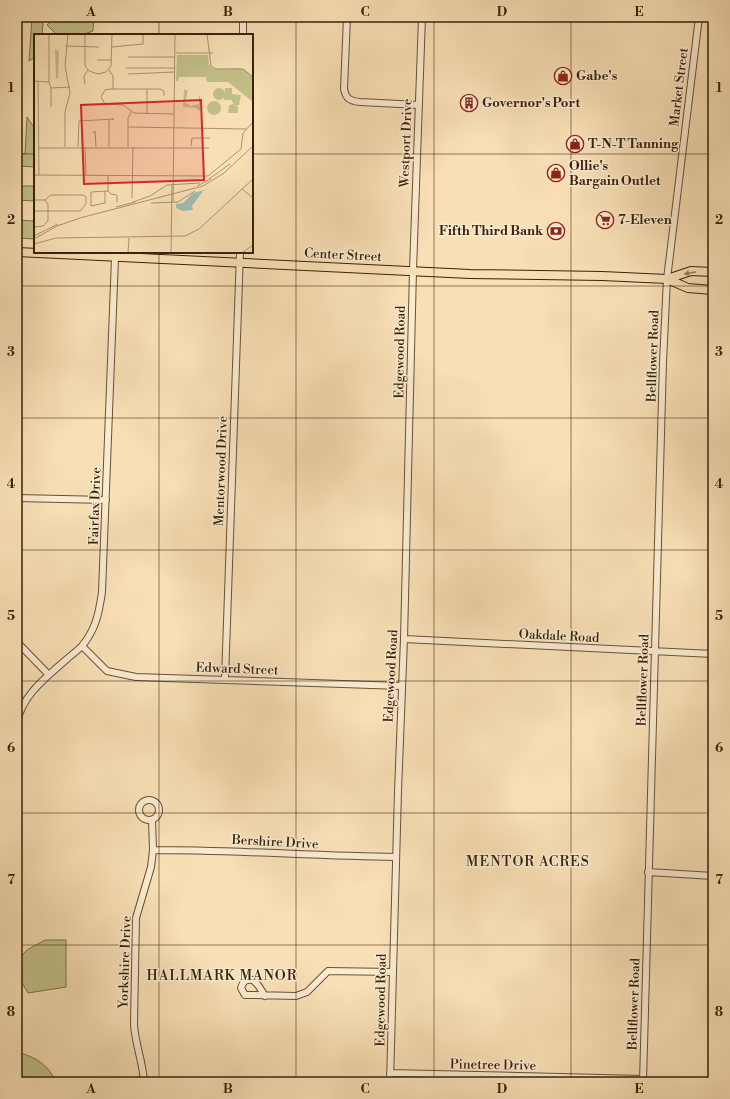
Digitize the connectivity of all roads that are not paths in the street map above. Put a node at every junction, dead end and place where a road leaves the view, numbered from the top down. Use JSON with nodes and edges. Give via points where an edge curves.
{"nodes":[{"id":1,"x":243,"y":17,"type":"edge"},
{"id":2,"x":347,"y":17,"type":"edge"},
{"id":3,"x":422,"y":17,"type":"edge"},
{"id":4,"x":699,"y":17,"type":"edge"},
{"id":5,"x":243,"y":34,"type":"edge"},
{"id":6,"x":419,"y":105,"type":"junction"},
{"id":7,"x":17,"y":252,"type":"edge"},
{"id":8,"x":240,"y":253,"type":"edge"},
{"id":9,"x":115,"y":258,"type":"junction"},
{"id":10,"x":239,"y":263,"type":"junction"},
{"id":11,"x":413,"y":270,"type":"junction"},
{"id":12,"x":713,"y":272,"type":"edge"},
{"id":13,"x":667,"y":279,"type":"junction"},
{"id":14,"x":712,"y":290,"type":"edge"},
{"id":15,"x":17,"y":498,"type":"edge"},
{"id":16,"x":106,"y":500,"type":"junction"},
{"id":17,"x":404,"y":639,"type":"junction"},
{"id":18,"x":17,"y":642,"type":"edge"},
{"id":19,"x":82,"y":646,"type":"junction"},
{"id":20,"x":654,"y":652,"type":"junction"},
{"id":21,"x":713,"y":654,"type":"edge"},
{"id":22,"x":49,"y":675,"type":"junction"},
{"id":23,"x":225,"y":679,"type":"junction"},
{"id":24,"x":402,"y":686,"type":"junction"},
{"id":25,"x":17,"y":724,"type":"edge"},
{"id":26,"x":152,"y":820,"type":"dead end"},
{"id":27,"x":153,"y":850,"type":"junction"},
{"id":28,"x":396,"y":857,"type":"junction"},
{"id":29,"x":648,"y":872,"type":"junction"},
{"id":30,"x":713,"y":876,"type":"edge"},
{"id":31,"x":393,"y":972,"type":"junction"},
{"id":32,"x":265,"y":996,"type":"dead end"},
{"id":33,"x":390,"y":1073,"type":"junction"},
{"id":34,"x":643,"y":1080,"type":"edge"},
{"id":35,"x":144,"y":1082,"type":"edge"},
{"id":36,"x":390,"y":1082,"type":"edge"}],
"edges":[{"from":1,"to":5,"type":"street"},
{"from":2,"to":6,"type":"street","via":[[344,89],[348,99]]},
{"from":3,"to":6,"type":"street","name":"Westport Drive"},
{"from":4,"to":13,"type":"street","name":"Market Street"},
{"from":6,"to":11,"type":"street","name":"Westport Drive"},
{"from":7,"to":9,"type":"main road","name":"Center Street"},
{"from":8,"to":10,"type":"street","name":"Mentorwood Drive"},
{"from":9,"to":10,"type":"main road","name":"Center Street"},
{"from":9,"to":16,"type":"street","name":"Fairfax Drive"},
{"from":10,"to":11,"type":"main road","name":"Center Street"},
{"from":10,"to":23,"type":"street","name":"Mentorwood Drive"},
{"from":11,"to":13,"type":"main road","name":"Center Street"},
{"from":11,"to":17,"type":"street","name":"Edgewood Road"},
{"from":12,"to":13,"type":"main road","name":"Center Street","one_way":true,"via":[[691,271]]},
{"from":13,"to":14,"type":"main road","name":"Center Street","via":[[688,288]]},
{"from":13,"to":20,"type":"street","name":"Bellflower Road"},
{"from":15,"to":16,"type":"street"},
{"from":16,"to":19,"type":"street","name":"Fairfax Drive","via":[[102,592],[98,618]]},
{"from":17,"to":20,"type":"street","name":"Oakdale Road"},
{"from":17,"to":24,"type":"street","name":"Edgewood Road"},
{"from":18,"to":22,"type":"street"},
{"from":19,"to":22,"type":"street","name":"Fairfax Drive"},
{"from":19,"to":23,"type":"street","name":"Edward Street","via":[[107,671],[136,677]]},
{"from":20,"to":21,"type":"street","name":"Oakdale Road"},
{"from":20,"to":29,"type":"street","name":"Bellflower Road"},
{"from":22,"to":25,"type":"street","name":"Fairfax Drive","via":[[23,704]]},
{"from":23,"to":24,"type":"street","name":"Edward Street"},
{"from":24,"to":28,"type":"street","name":"Edgewood Road"},
{"from":26,"to":27,"type":"street","name":"Yorkshire Drive"},
{"from":27,"to":28,"type":"street","name":"Bershire Drive"},
{"from":27,"to":35,"type":"street","name":"Yorkshire Drive","via":[[151,867],[136,918],[134,1024]]},
{"from":28,"to":31,"type":"street","name":"Edgewood Road"},
{"from":29,"to":30,"type":"street"},
{"from":29,"to":34,"type":"street","name":"Bellflower Road"},
{"from":31,"to":32,"type":"street","via":[[328,971],[307,992],[296,996]]},
{"from":31,"to":33,"type":"street","name":"Edgewood Road"},
{"from":33,"to":34,"type":"street","name":"Pinetree Drive"},
{"from":33,"to":36,"type":"street","name":"Edgewood Road"}]}
